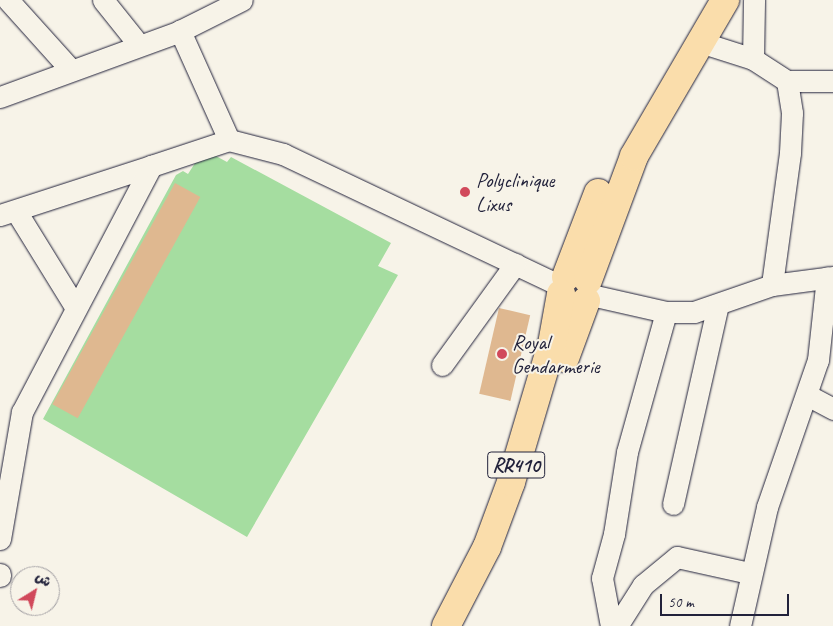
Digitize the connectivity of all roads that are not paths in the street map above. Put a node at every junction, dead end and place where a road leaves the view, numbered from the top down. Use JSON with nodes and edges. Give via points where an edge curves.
{"nodes":[{"id":1,"x":8,"y":0,"type":"edge"},
{"id":2,"x":103,"y":0,"type":"edge"},
{"id":3,"x":242,"y":0,"type":"edge"},
{"id":4,"x":705,"y":0,"type":"edge"},
{"id":5,"x":725,"y":0,"type":"edge"},
{"id":6,"x":754,"y":0,"type":"edge"},
{"id":7,"x":180,"y":31,"type":"junction"},
{"id":8,"x":700,"y":42,"type":"junction"},
{"id":9,"x":139,"y":45,"type":"junction"},
{"id":10,"x":753,"y":59,"type":"junction"},
{"id":11,"x":71,"y":70,"type":"junction"},
{"id":12,"x":787,"y":81,"type":"junction"},
{"id":13,"x":833,"y":81,"type":"edge"},
{"id":14,"x":0,"y":96,"type":"edge"},
{"id":15,"x":229,"y":140,"type":"junction"},
{"id":16,"x":151,"y":166,"type":"junction"},
{"id":17,"x":8,"y":213,"type":"edge"},
{"id":18,"x":514,"y":264,"type":"junction"},
{"id":19,"x":772,"y":285,"type":"junction"},
{"id":20,"x":829,"y":287,"type":"edge"},
{"id":21,"x":575,"y":289,"type":"junction"},
{"id":22,"x":718,"y":305,"type":"junction"},
{"id":23,"x":76,"y":308,"type":"junction"},
{"id":24,"x":666,"y":312,"type":"junction"},
{"id":25,"x":442,"y":365,"type":"dead end"},
{"id":26,"x":807,"y":395,"type":"junction"},
{"id":27,"x":833,"y":409,"type":"edge"},
{"id":28,"x":674,"y":504,"type":"dead end"},
{"id":29,"x":0,"y":539,"type":"edge"},
{"id":30,"x":749,"y":573,"type":"junction"},
{"id":31,"x":446,"y":626,"type":"edge"},
{"id":32,"x":466,"y":626,"type":"edge"},
{"id":33,"x":611,"y":626,"type":"edge"},
{"id":34,"x":617,"y":626,"type":"edge"},
{"id":35,"x":740,"y":626,"type":"edge"}],
"edges":[{"from":1,"to":11,"type":"street"},
{"from":2,"to":9,"type":"street"},
{"from":3,"to":7,"type":"street"},
{"from":4,"to":21,"type":"highway","number":"RR410","via":[[618,150]]},
{"from":5,"to":8,"type":"highway","number":"RR410"},
{"from":6,"to":10,"type":"street"},
{"from":7,"to":9,"type":"street"},
{"from":7,"to":15,"type":"street"},
{"from":8,"to":10,"type":"street"},
{"from":8,"to":21,"type":"highway","number":"RR410","via":[[630,163]]},
{"from":9,"to":11,"type":"street"},
{"from":10,"to":12,"type":"street"},
{"from":11,"to":14,"type":"street"},
{"from":12,"to":13,"type":"street"},
{"from":12,"to":19,"type":"street","via":[[792,113],[790,153]]},
{"from":15,"to":16,"type":"street"},
{"from":15,"to":18,"type":"street","via":[[284,154]]},
{"from":16,"to":17,"type":"street"},
{"from":16,"to":23,"type":"street"},
{"from":17,"to":23,"type":"street"},
{"from":18,"to":21,"type":"street"},
{"from":18,"to":25,"type":"street"},
{"from":19,"to":20,"type":"street","via":[[798,281]]},
{"from":19,"to":22,"type":"street"},
{"from":20,"to":26,"type":"street","via":[[818,360]]},
{"from":21,"to":24,"type":"street"},
{"from":21,"to":31,"type":"highway","number":"RR410","via":[[552,344],[511,482],[486,547]]},
{"from":21,"to":32,"type":"highway","number":"RR410","via":[[568,347],[517,521]]},
{"from":22,"to":24,"type":"street","via":[[694,312]]},
{"from":22,"to":28,"type":"street"},
{"from":23,"to":29,"type":"street","via":[[22,412]]},
{"from":24,"to":33,"type":"street","via":[[627,452],[614,534],[602,578]]},
{"from":26,"to":27,"type":"street"},
{"from":26,"to":30,"type":"street"},
{"from":30,"to":34,"type":"street","via":[[677,557],[643,586]]},
{"from":30,"to":35,"type":"street"}]}
